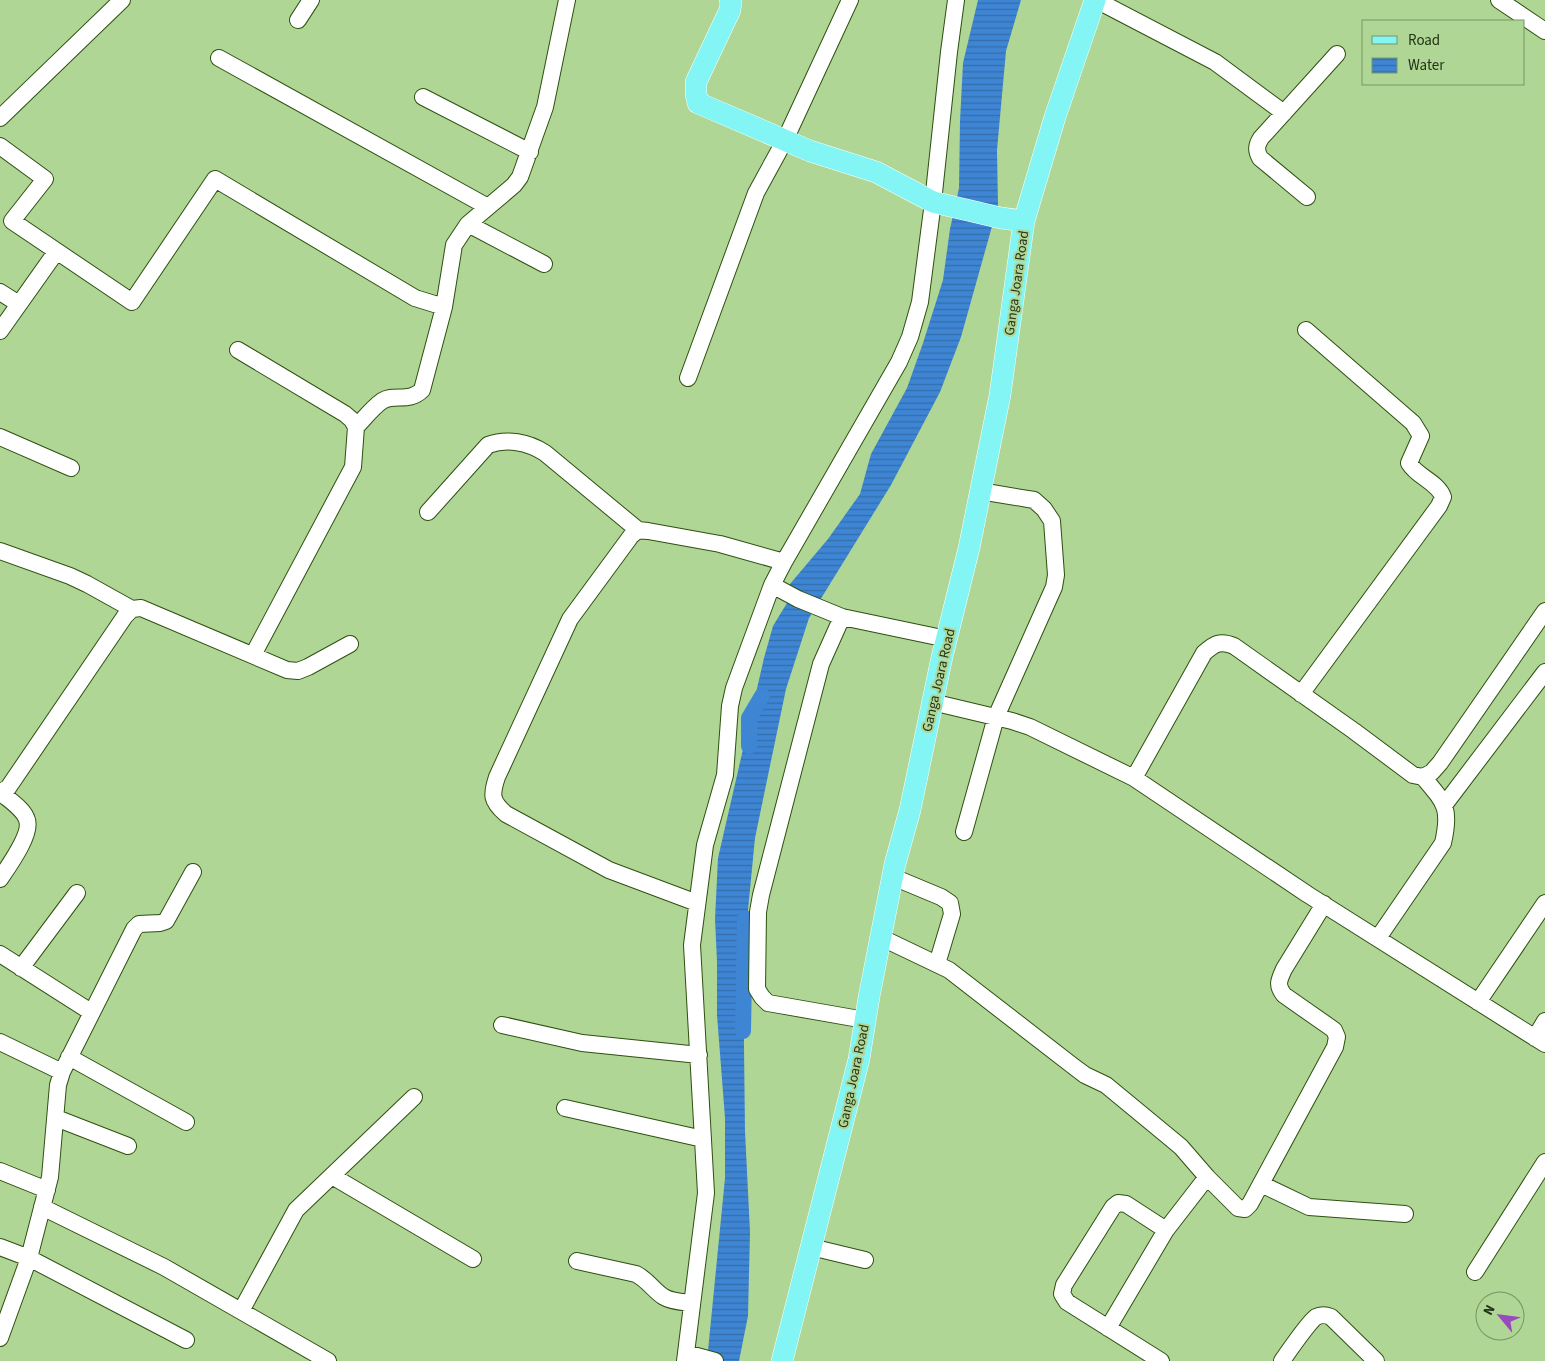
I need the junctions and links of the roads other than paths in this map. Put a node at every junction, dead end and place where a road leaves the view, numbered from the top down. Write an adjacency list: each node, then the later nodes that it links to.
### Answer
1 (122, 0): 15 (street)
2 (311, 0): 9 (street)
3 (567, 0): 18 (street)
4 (730, 0): 16 (main road)
5 (850, 0): 16 (street)
6 (956, 0): 20 (street)
7 (1095, 0): 14 (street); 22 (main road, Ganga Joara Road)
8 (1499, 0): 10 (street)
9 (298, 20)
10 (1545, 31)
11 (1337, 54): 14 (street)
12 (218, 58): 21 (street)
13 (423, 97): 18 (street)
14 (1284, 113): 19 (street)
15 (0, 118)
16 (785, 140): 20 (main road); 32 (street)
17 (0, 146): 24 (street)
18 (530, 152): 21 (street)
19 (1308, 197)
20 (940, 204): 22 (main road); 40 (street)
21 (488, 207): 23 (street)
22 (1024, 221): 36 (main road, Ganga Joara Road)
23 (468, 224): 25 (street); 28 (street)
24 (56, 252): 27 (street); 28 (street)
25 (544, 264)
26 (0, 292): 27 (street)
27 (19, 304): 30 (street)
28 (444, 307): 33 (street)
29 (1306, 330): 49 (street)
30 (0, 331)
31 (238, 350): 33 (street)
32 (688, 378)
33 (356, 427): 47 (street)
34 (0, 437): 35 (street)
35 (71, 468)
36 (980, 491): 45 (main road, Ganga Joara Road); 51 (street)
37 (428, 512): 38 (street)
38 (638, 530): 40 (street); 62 (street)
39 (0, 551): 42 (street)
40 (784, 562): 41 (street)
41 (772, 585): 44 (street); 62 (street)
42 (132, 609): 47 (street); 54 (street)
43 (1545, 611): 52 (street)
44 (842, 617): 45 (street); 71 (street)
45 (947, 639): 50 (main road, Ganga Joara Road)
46 (350, 644): 47 (street)
47 (252, 655)
48 (1545, 672): 55 (street)
49 (1301, 694): 52 (street); 53 (street)
50 (932, 702): 51 (street); 58 (main road, Ganga Joara Road)
51 (996, 717): 53 (street); 56 (street)
52 (1423, 777): 55 (street)
53 (1134, 778): 63 (street)
54 (0, 792): 59 (street)
55 (1445, 804): 65 (street)
56 (964, 832)
57 (193, 872): 70 (street)
58 (893, 877): 64 (main road, Ganga Joara Road); 67 (street)
59 (0, 879)
60 (77, 893): 68 (street)
61 (1545, 903): 69 (street)
62 (697, 904): 76 (street)
63 (1324, 904): 65 (street); 89 (street)
64 (880, 937): 67 (street); 71 (main road, Ganga Joara Road)
65 (1378, 938): 69 (street)
66 (0, 954): 68 (street)
67 (938, 964): 88 (street)
68 (21, 968): 70 (street)
69 (1478, 1002): 74 (street)
70 (91, 1012): 77 (street)
71 (865, 1020): 95 (main road, Ganga Joara Road)
72 (1545, 1021): 74 (street)
73 (502, 1025): 76 (street)
74 (1540, 1041)
75 (0, 1042): 78 (street)
76 (699, 1055): 83 (street)
77 (69, 1057): 78 (street); 82 (street)
78 (62, 1072): 81 (street)
79 (414, 1098): 87 (street)
80 (564, 1108): 83 (street)
81 (56, 1118): 84 (street); 90 (street)
82 (186, 1122)
83 (703, 1139): 101 (street)
84 (128, 1146)
85 (1545, 1162): 100 (street)
86 (0, 1171): 90 (street)
87 (332, 1176): 97 (street); 102 (street)
88 (1207, 1177): 89 (street); 93 (street)
89 (1261, 1184): 92 (street)
90 (47, 1190): 91 (street)
91 (42, 1207): 96 (street); 102 (street)
92 (1405, 1214)
93 (1166, 1230): 103 (street); 103 (street)
94 (0, 1247): 96 (street)
95 (811, 1247): 98 (street); 109 (main road, Ganga Joara Road)
96 (29, 1258): 104 (street); 105 (street)
97 (473, 1259)
98 (865, 1260)
99 (577, 1261): 101 (street)
100 (1475, 1272)
101 (692, 1303): 106 (street)
102 (241, 1311): 108 (street)
103 (1108, 1328): 110 (street)
104 (0, 1338)
105 (186, 1340)
106 (685, 1357): 107 (street)
107 (713, 1360)
108 (328, 1361)
109 (782, 1361)
110 (1161, 1361)
111 (1282, 1361): 112 (street)
112 (1376, 1361)

